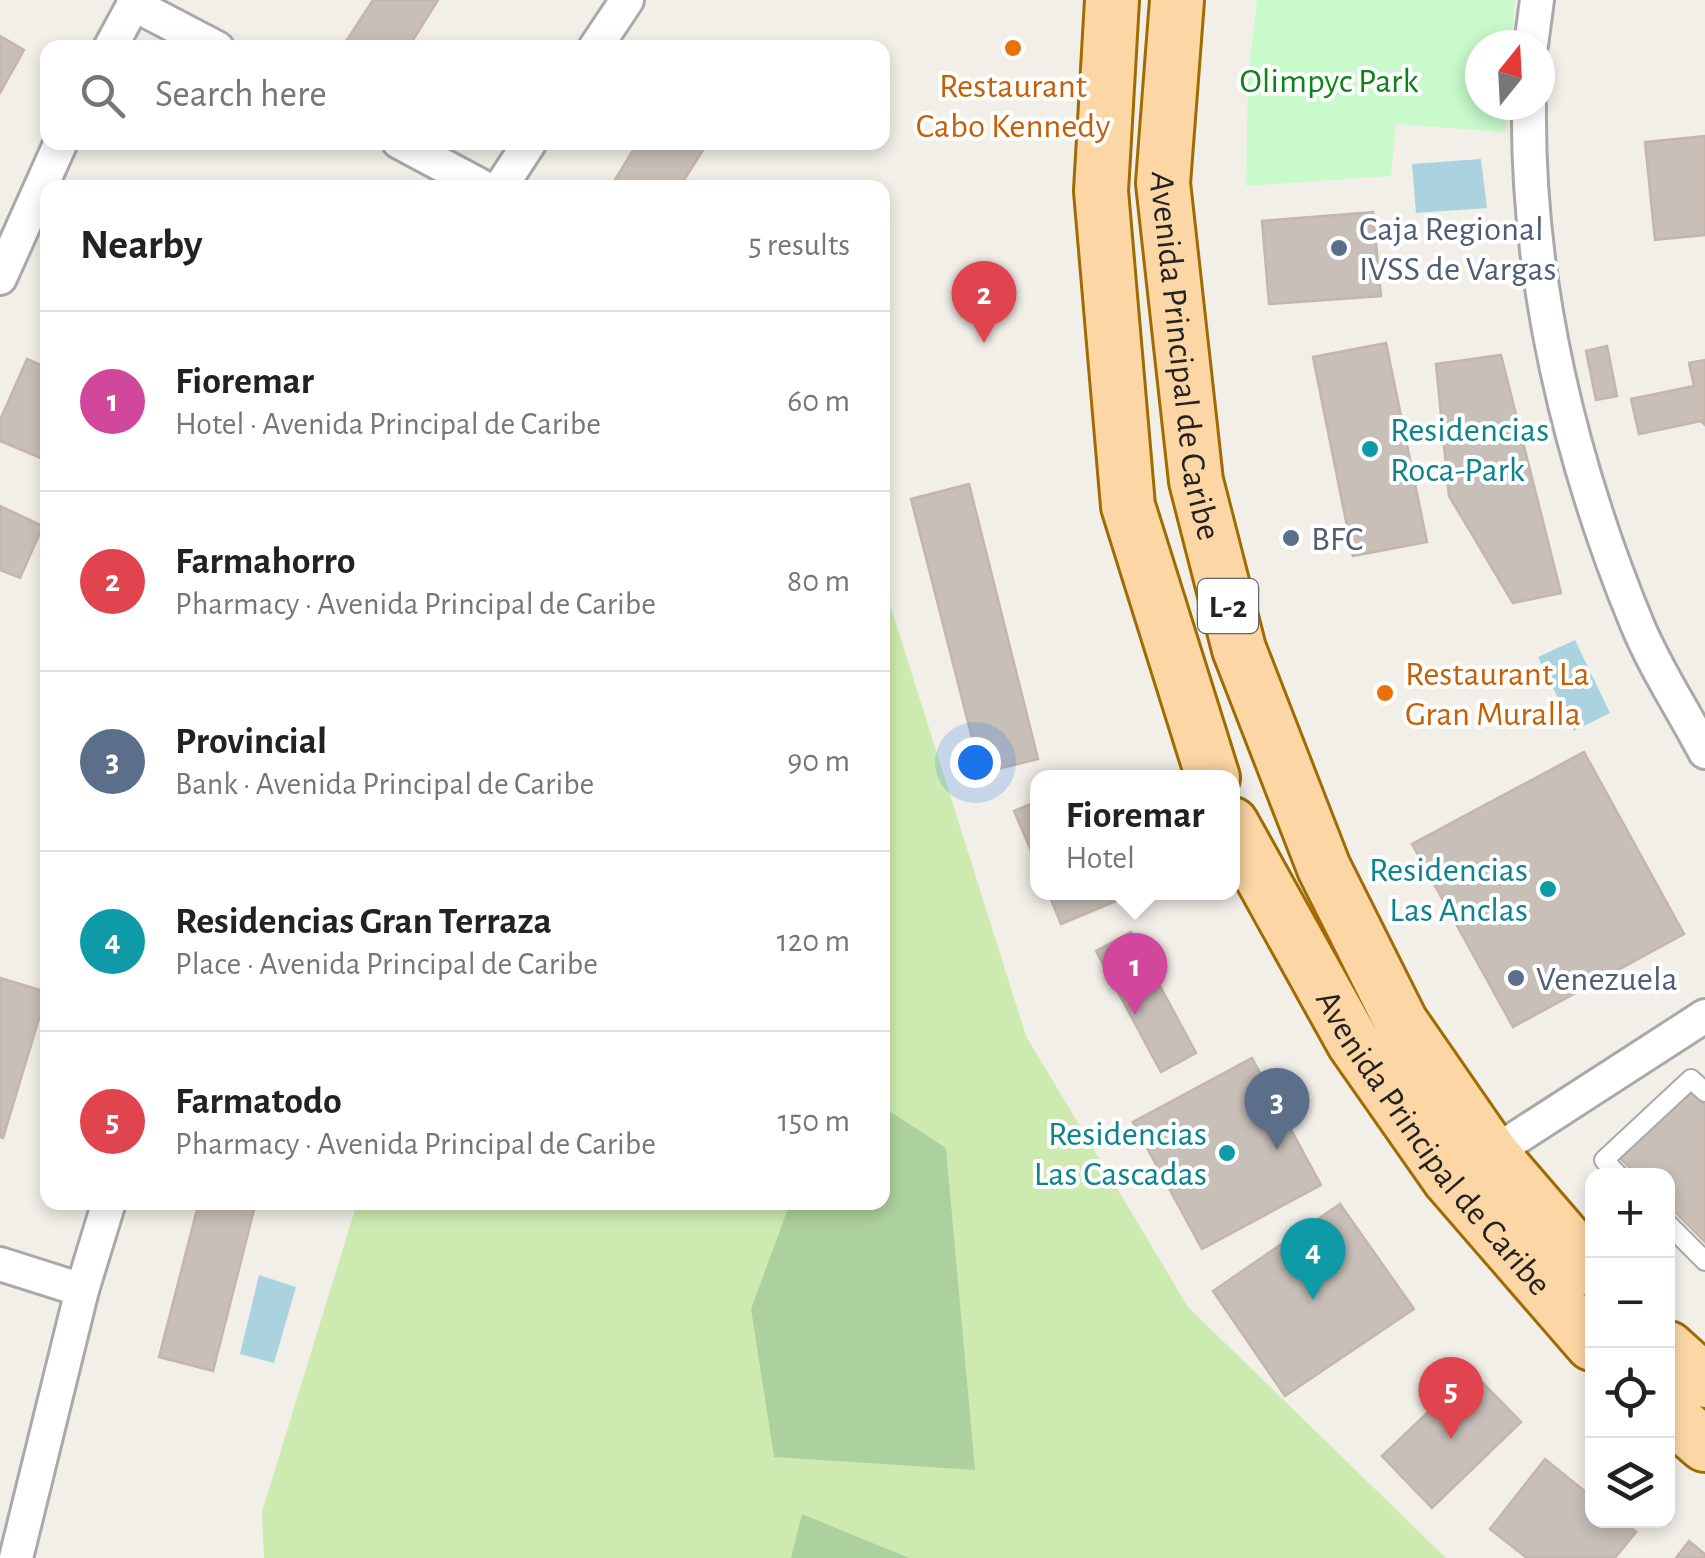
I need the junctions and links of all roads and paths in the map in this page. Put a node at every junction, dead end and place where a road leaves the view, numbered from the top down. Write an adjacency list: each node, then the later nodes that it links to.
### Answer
1 (627, 0): 9 (street)
2 (1112, 0): 20 (main road, Avenida Principal de Caribe / L-2)
3 (1176, 0): 24 (main road, Avenida Principal de Caribe / L-2)
4 (1537, 0): 6 (street)
5 (134, 2): 7 (street); 8 (street)
6 (1533, 30)
7 (114, 40)
8 (203, 40)
9 (600, 40)
10 (1530, 120): 19 (street)
11 (56, 150): 14 (street)
12 (414, 150): 15 (street)
13 (525, 150): 16 (street)
14 (43, 180)
15 (471, 180)
16 (505, 180)
17 (40, 187): 18 (street)
18 (0, 278)
19 (1705, 752)
20 (1210, 770)
21 (1240, 838): 24 (main road, Avenida Principal de Caribe / L-2)
22 (1705, 1016): 24 (street)
23 (1700, 1080): 25 (lane)
24 (1471, 1167): 30 (main road, Avenida Principal de Caribe / L-2); 32 (main road, Avenida Principal de Caribe / L-2)
25 (1612, 1168)
26 (106, 1210): 31 (street)
27 (1675, 1231): 28 (lane)
28 (1705, 1261)
29 (0, 1264): 31 (street)
30 (1585, 1264)
31 (82, 1290): 37 (street)
32 (1585, 1334)
33 (1675, 1354): 34 (main road)
34 (1705, 1381)
35 (1675, 1419): 36 (main road)
36 (1705, 1445)
37 (16, 1558)

